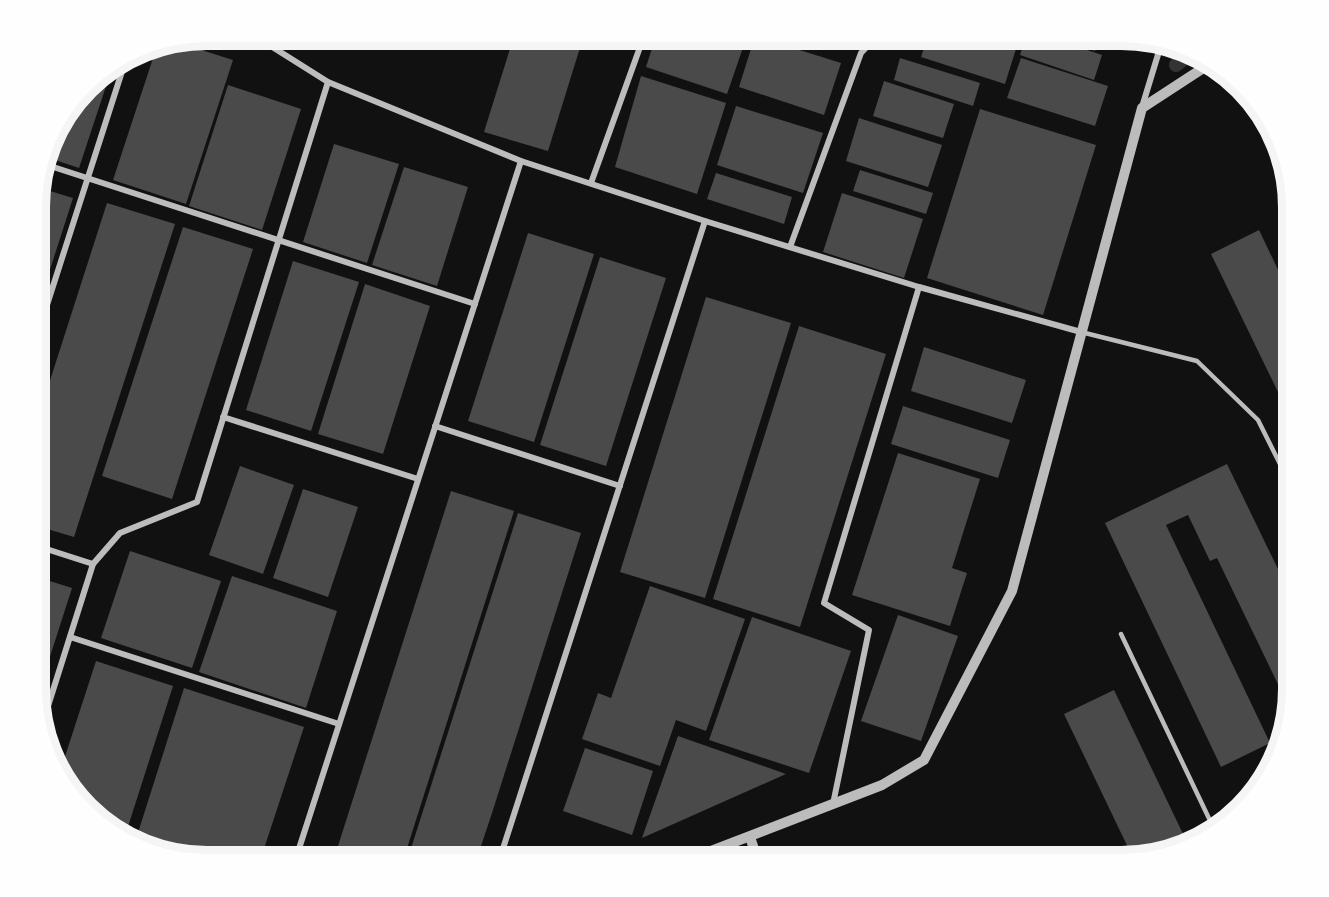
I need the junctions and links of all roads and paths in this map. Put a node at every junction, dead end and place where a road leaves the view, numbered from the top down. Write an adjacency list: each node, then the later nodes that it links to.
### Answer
1 (271, 46): 7 (street)
2 (640, 46): 12 (street)
3 (868, 46): 15 (street)
4 (1159, 51): 8 (street)
5 (1202, 69): 8 (street)
6 (122, 71): 11 (street)
7 (328, 82): 9 (street); 14 (street)
8 (1142, 108): 19 (street)
9 (521, 161): 12 (street); 17 (street)
10 (52, 167): 11 (street)
11 (88, 179): 14 (street); 18 (street)
12 (591, 183): 13 (street)
13 (705, 221): 15 (street); 24 (street)
14 (279, 240): 17 (street); 20 (street)
15 (790, 247): 16 (street)
16 (919, 287): 19 (street); 31 (street)
17 (475, 304): 21 (street)
18 (46, 311)
19 (1081, 332): 22 (lane); 31 (street)
20 (224, 417): 23 (street); 26 (street)
21 (435, 426): 23 (street); 24 (street)
22 (1282, 468)
23 (418, 479): 30 (street)
24 (620, 486): 35 (street)
25 (46, 549): 26 (street)
26 (93, 564): 28 (street)
27 (1121, 634): 32 (lane)
28 (70, 637): 29 (street); 30 (street)
29 (48, 707)
30 (339, 724): 34 (street)
31 (833, 804): 33 (street)
32 (1211, 823)
33 (750, 837): 36 (street); 37 (street)
34 (299, 850)
35 (503, 850)
36 (715, 850)
37 (754, 850)

